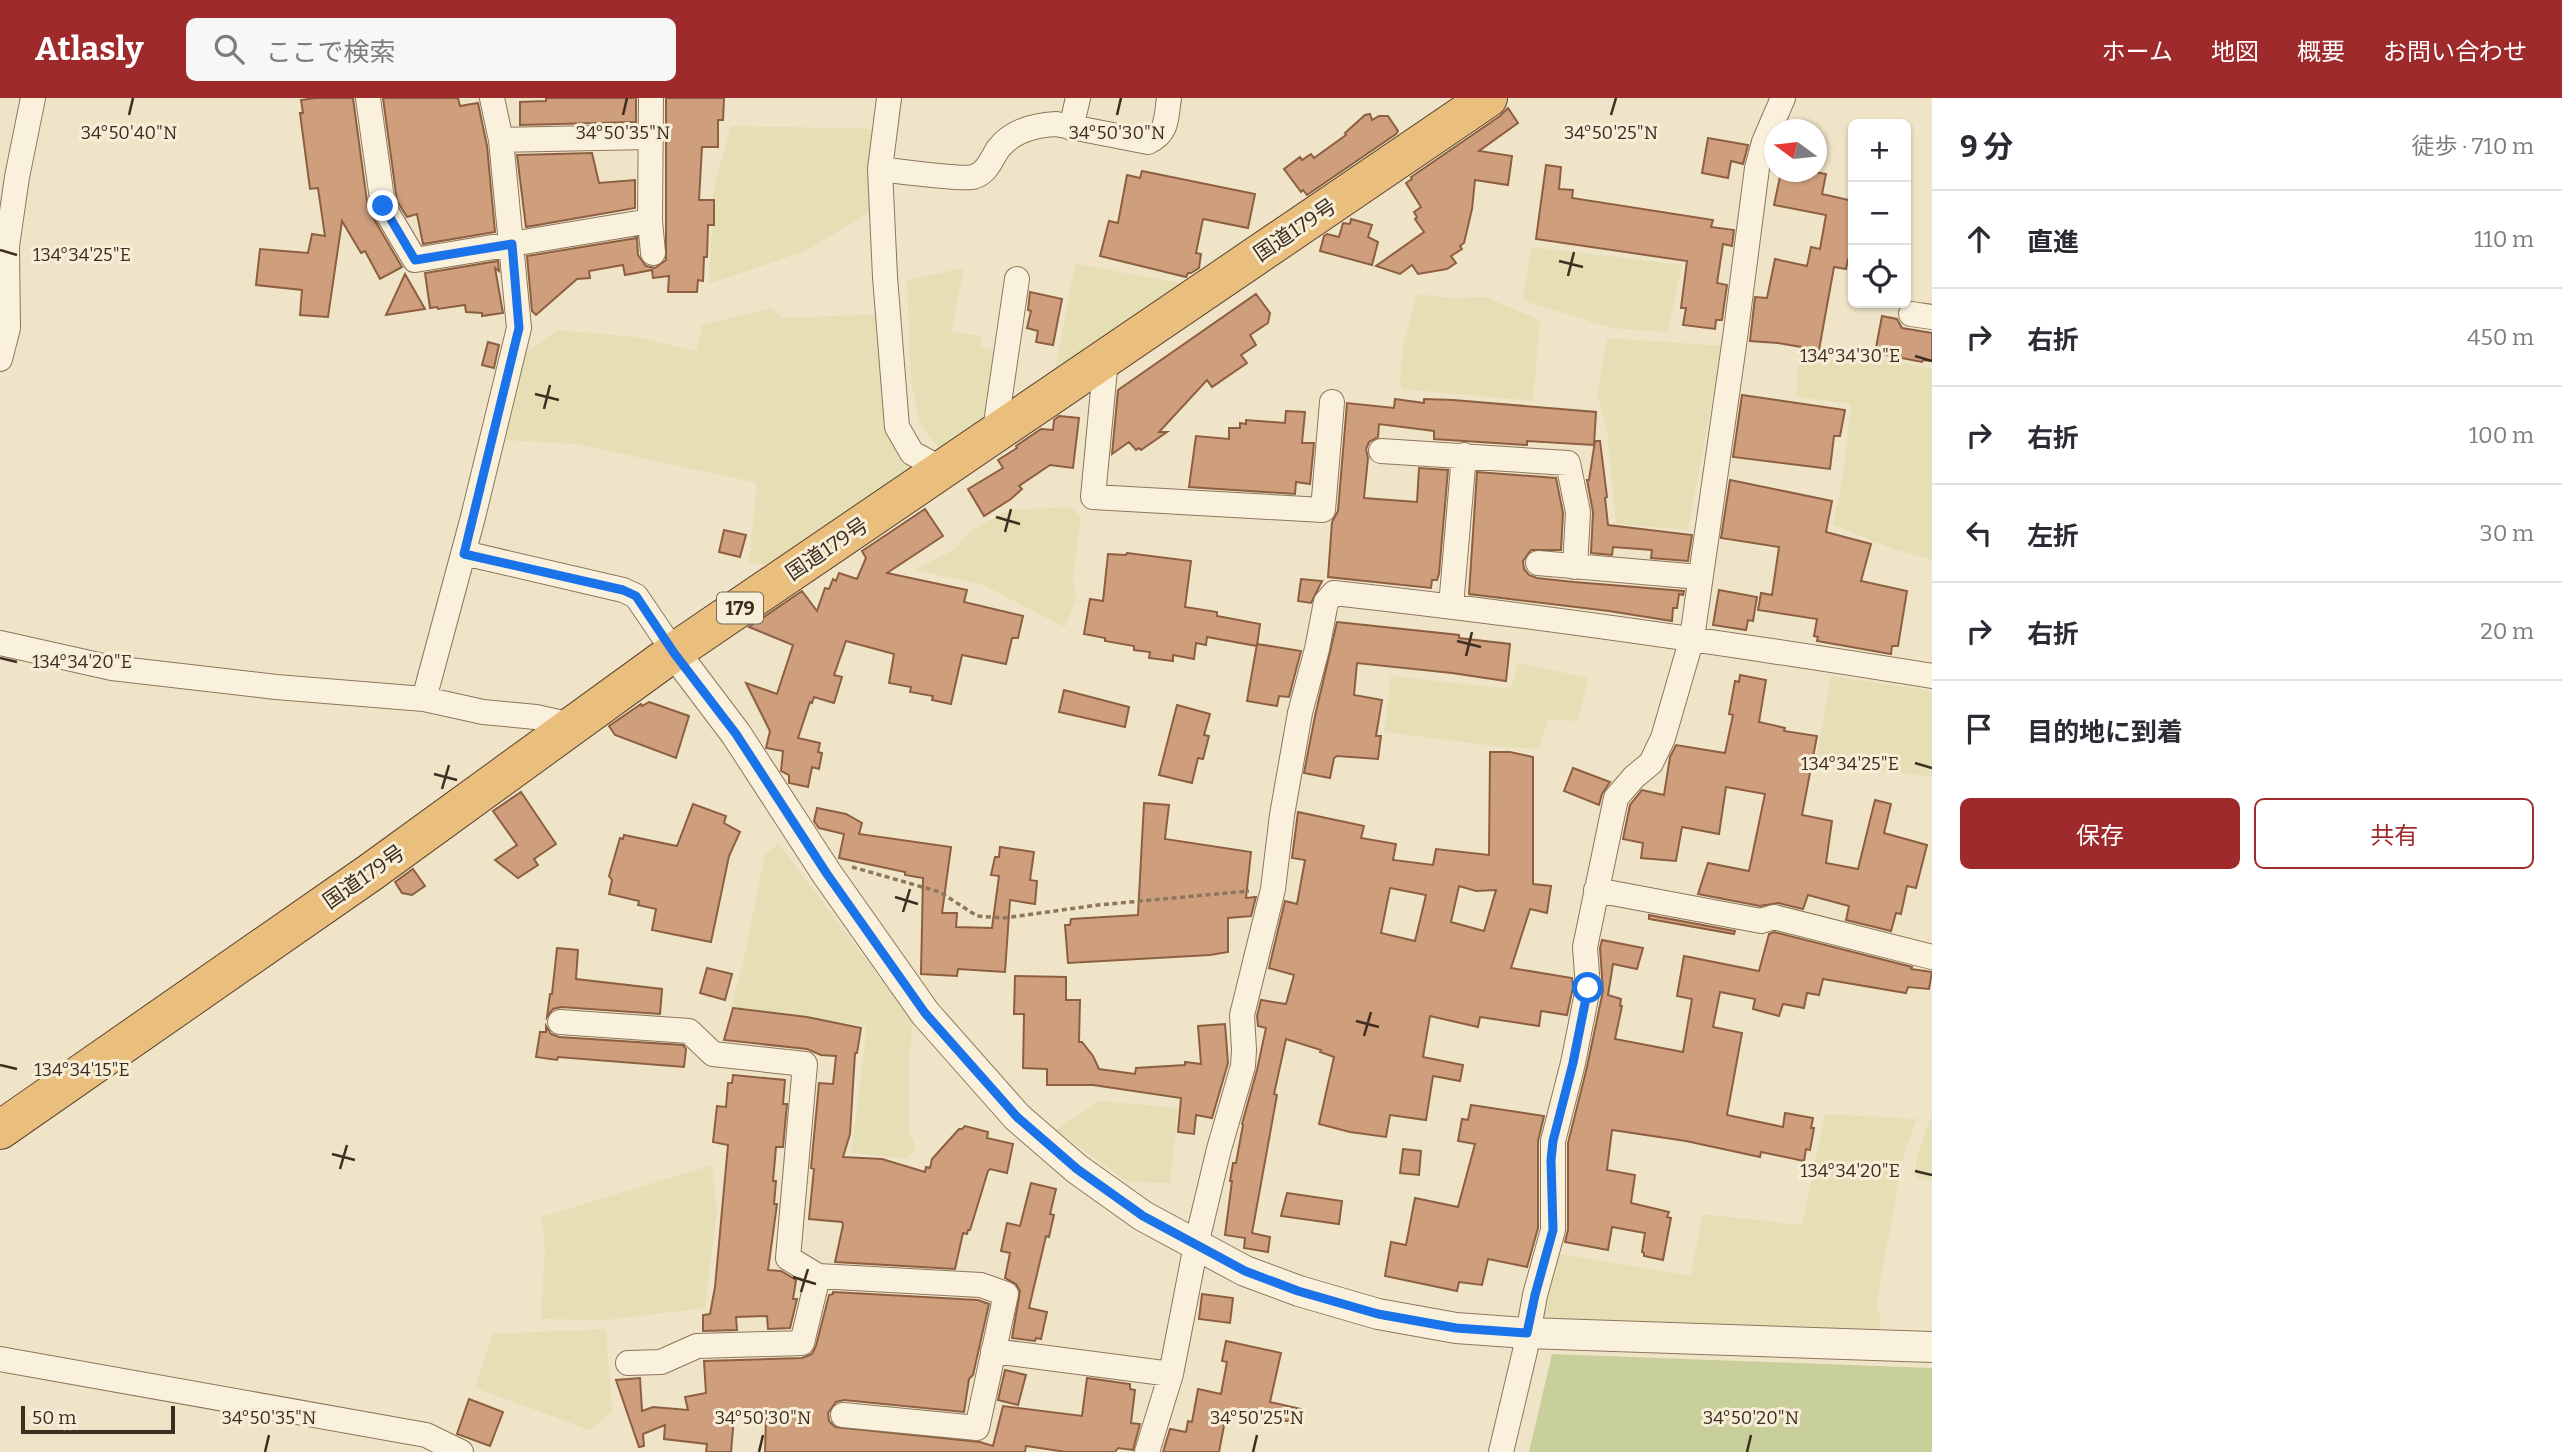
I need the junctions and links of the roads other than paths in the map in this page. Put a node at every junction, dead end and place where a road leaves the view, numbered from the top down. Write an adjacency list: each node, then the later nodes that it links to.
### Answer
1 (33, 98): 19 (street)
2 (368, 98): 15 (street)
3 (492, 98): 12 (street)
4 (651, 98): 11 (street)
5 (889, 98): 13 (street)
6 (1078, 98): 10 (street)
7 (1169, 98): 10 (street)
8 (1783, 98): 28 (street)
9 (1472, 102): 18 (highway, 国道179号 / 179)
10 (1071, 128): 13 (street)
11 (650, 137): 12 (street); 14 (street)
12 (501, 140): 15 (street)
13 (880, 169): 24 (street)
14 (650, 221): 15 (street); 16 (street)
15 (512, 244): 25 (street)
16 (653, 253)
17 (1017, 279): 21 (street)
18 (1106, 358): 20 (street); 21 (highway, 国道179号 / 179)
19 (0, 359)
20 (1332, 402)
21 (994, 437): 24 (highway, 国道179号 / 179)
22 (1381, 452): 23 (street)
23 (1464, 455): 27 (street); 29 (street)
24 (944, 470): 32 (highway, 国道179号 / 179)
25 (464, 554): 32 (street); 34 (street)
26 (1538, 563): 27 (street)
27 (1575, 567): 28 (street)
28 (1700, 577): 30 (street)
29 (1451, 606): 30 (street); 40 (street)
30 (1692, 638): 33 (street); 36 (street)
31 (0, 643): 34 (street)
32 (674, 653): 35 (highway, 国道179号 / 179); 40 (street)
33 (1932, 676)
34 (425, 699): 35 (street)
35 (572, 725): 39 (highway, 国道179号 / 179)
36 (1596, 890): 37 (street); 42 (street)
37 (1932, 957)
38 (560, 1022): 41 (street)
39 (0, 1130)
40 (1196, 1245): 42 (street); 47 (street)
41 (818, 1276): 44 (street); 46 (street)
42 (1527, 1333): 43 (street); 51 (street)
43 (1932, 1347)
44 (993, 1351): 47 (street); 48 (street)
45 (0, 1359): 49 (street)
46 (628, 1363)
47 (1171, 1374): 50 (street)
48 (843, 1415)
49 (461, 1452)
50 (1147, 1452)
51 (1501, 1452)

